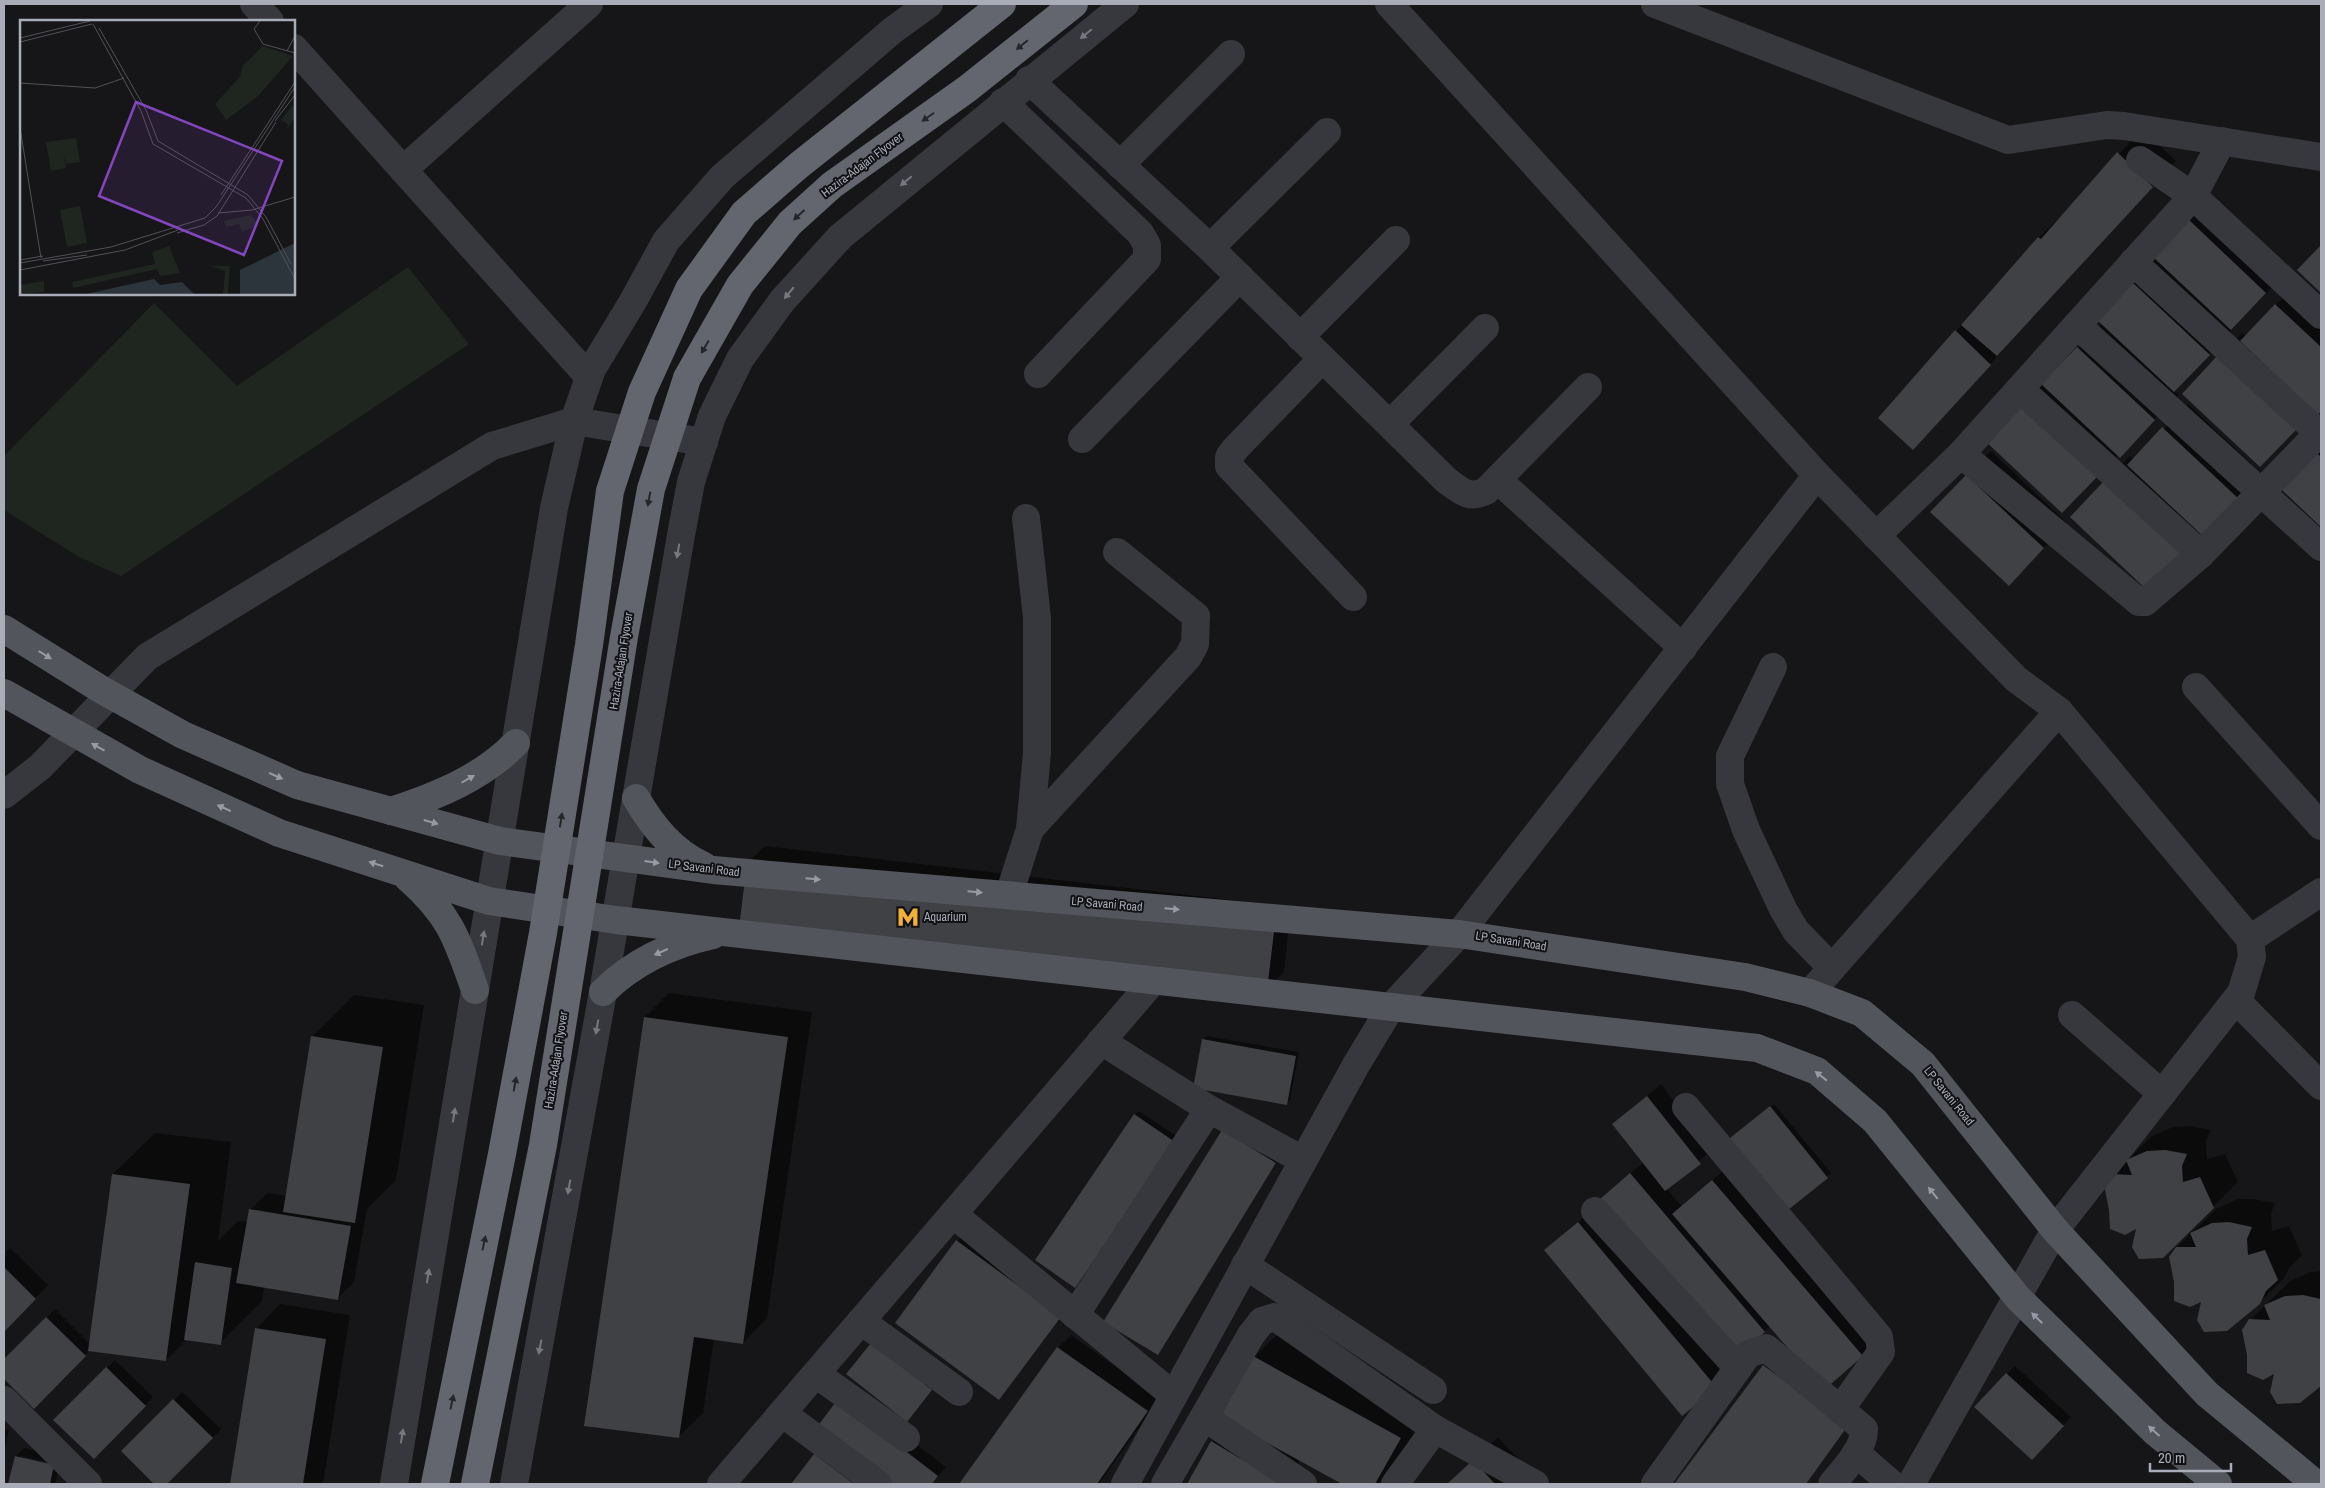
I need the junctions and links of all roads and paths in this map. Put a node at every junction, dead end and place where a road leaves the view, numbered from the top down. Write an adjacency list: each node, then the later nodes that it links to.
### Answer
1 (254, 4): 10 (street)
2 (589, 4): 20 (street)
3 (929, 4): 9 (street)
4 (1002, 4): 109 (highway, one-way to 4)
5 (1074, 4): 110 (highway, Hazira-Adajan Flyover, one-way to 110)
6 (1124, 4): 13 (street, one-way to 13)
7 (1389, 4): 41 (street)
8 (1655, 4): 16 (street)
9 (898, 13): 32 (street)
10 (269, 20)
11 (295, 49): 20 (street)
12 (1231, 54): 19 (street)
13 (1029, 80): 14 (street); 19 (street)
14 (1003, 102): 31 (street); 39 (street, one-way to 39)
15 (1327, 132): 23 (street)
16 (2222, 141): 17 (street); 21 (street)
17 (2321, 157)
18 (2140, 160): 21 (street)
19 (1120, 165): 23 (street)
20 (403, 170): 32 (street)
21 (2193, 196): 24 (street); 26 (street)
22 (1396, 240): 29 (street)
23 (1210, 248): 25 (street)
24 (2133, 262): 27 (street); 37 (street)
25 (1240, 277): 29 (street); 38 (street)
26 (2321, 315)
27 (2077, 325): 34 (street); 43 (street)
28 (1485, 328): 36 (street)
29 (1300, 337): 30 (street)
30 (1322, 360): 36 (street); 49 (street)
31 (1038, 374)
32 (589, 378): 35 (street)
33 (1588, 387): 42 (street)
34 (2020, 389): 40 (street); 48 (street)
35 (574, 421): 39 (street); 56 (street); 57 (street)
36 (1391, 423): 42 (street)
37 (2321, 433): 43 (street)
38 (1082, 439)
39 (704, 442): 58 (street, one-way to 58)
40 (1961, 454): 45 (street); 48 (street)
41 (1818, 475): 45 (street); 51 (street)
42 (1498, 480): 51 (street)
43 (2260, 494): 46 (street); 48 (street)
44 (1026, 518): 61 (street)
45 (1876, 536): 55 (street)
46 (2321, 547)
47 (1117, 552): 61 (street)
48 (2201, 554)
49 (1353, 597)
50 (4, 629): 59 (main road, LP Savani Road, one-way to 59)
51 (1682, 648): 71 (street)
52 (1773, 668): 73 (street)
53 (2196, 687): 60 (street)
54 (4, 693): 65 (main road, one-way to 54)
55 (2059, 711): 72 (street); 73 (street)
56 (516, 743): 59 (main road, one-way to 56); 62 (street)
57 (4, 795)
58 (636, 798): 63 (street); 64 (main road)
59 (391, 811): 62 (main road, LP Savani Road, one-way to 62)
60 (2321, 826)
61 (1030, 829): 67 (street)
62 (500, 841): 63 (main road, LP Savani Road); 68 (street)
63 (625, 858): 64 (main road, LP Savani Road, one-way to 64); 69 (street)
64 (713, 870): 67 (main road, LP Savani Road, one-way to 67)
65 (402, 872): 68 (main road); 75 (main road)
66 (2321, 892): 72 (street)
67 (1009, 895): 71 (main road, LP Savani Road, one-way to 71)
68 (489, 901): 69 (main road); 75 (street, one-way to 68)
69 (616, 920): 70 (main road); 76 (street)
70 (724, 932): 74 (main road); 76 (main road, one-way to 76)
71 (1459, 934): 77 (main road, LP Savani Road); 79 (street)
72 (2250, 939): 78 (street)
73 (1832, 968): 77 (street)
74 (1154, 980): 79 (main road); 81 (street)
75 (475, 990): 108 (street, one-way to 75)
76 (603, 992): 111 (street, one-way to 111)
77 (1810, 993): 89 (main road, LP Savani Road)
78 (2236, 1000): 82 (street); 83 (street)
79 (1391, 1007): 86 (street); 91 (main road, one-way to 79)
80 (2072, 1015): 83 (street)
81 (1101, 1041): 85 (street); 88 (street)
82 (2321, 1086)
83 (2162, 1094): 89 (street)
84 (1686, 1107): 100 (street)
85 (1209, 1109): 86 (street); 92 (street)
86 (1303, 1160): 90 (street)
87 (1595, 1211): 94 (street)
88 (953, 1214): 92 (street); 93 (street)
89 (2055, 1230): 91 (street); 123 (main road, LP Savani Road)
90 (1245, 1265): 96 (street); 98 (street)
91 (2018, 1298): 121 (street); 122 (main road, one-way to 91)
92 (1075, 1315): 98 (street)
93 (861, 1321): 95 (street); 97 (street)
94 (1738, 1368): 100 (street); 118 (street)
95 (816, 1374): 101 (street); 104 (street)
96 (1433, 1390)
97 (959, 1392)
98 (1173, 1395): 113 (street)
99 (4, 1400): 106 (street)
100 (1840, 1410): 105 (street)
101 (782, 1413): 107 (street); 112 (street)
102 (1204, 1417): 103 (street); 114 (street); 115 (street)
103 (1435, 1429): 116 (street); 117 (street)
104 (906, 1438)
105 (1856, 1453): 119 (street); 120 (street)
106 (79, 1481)
107 (730, 1481)
108 (394, 1484)
109 (435, 1484)
110 (475, 1484)
111 (514, 1484)
112 (878, 1484)
113 (1125, 1484)
114 (1165, 1484)
115 (1303, 1484)
116 (1395, 1484)
117 (1535, 1484)
118 (1655, 1484)
119 (1832, 1484)
120 (1892, 1484)
121 (1910, 1484)
122 (2218, 1484)
123 (2316, 1484)

